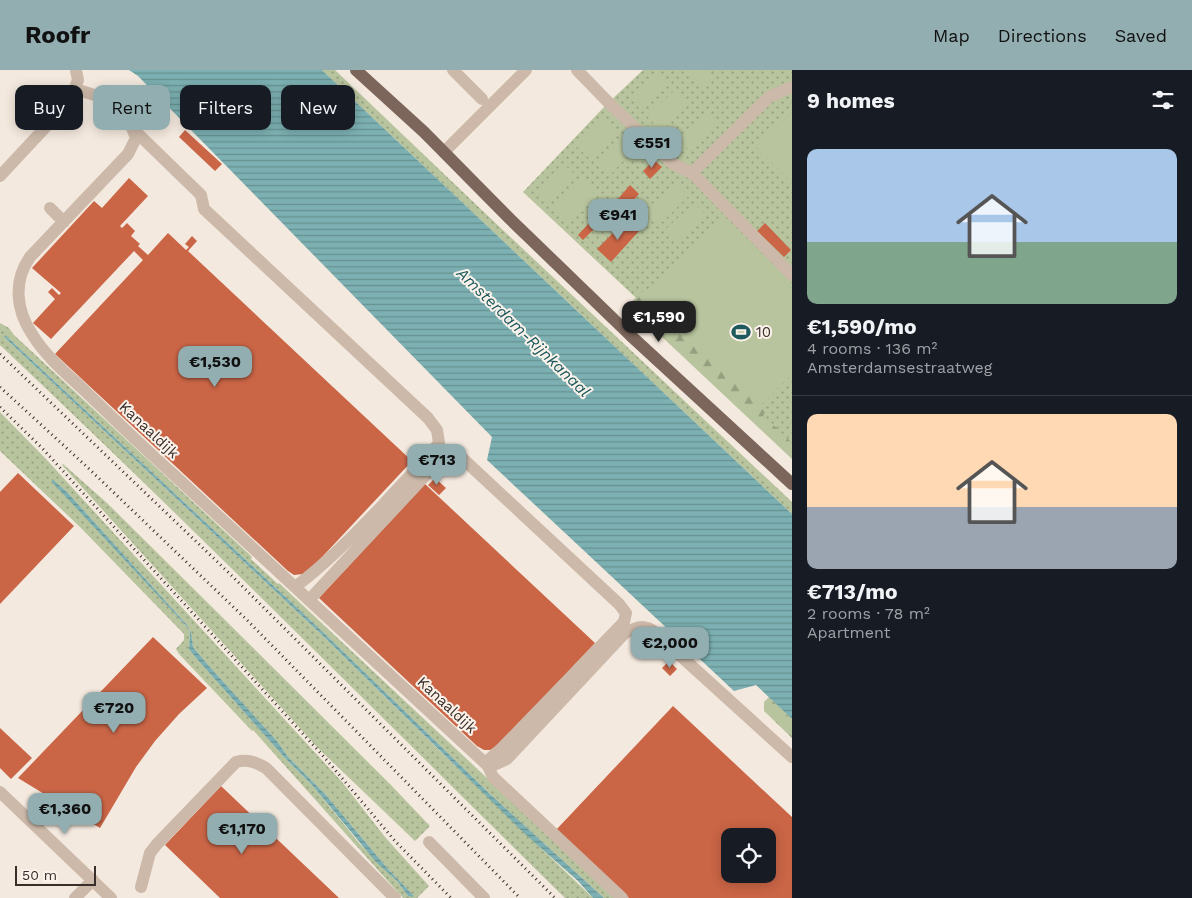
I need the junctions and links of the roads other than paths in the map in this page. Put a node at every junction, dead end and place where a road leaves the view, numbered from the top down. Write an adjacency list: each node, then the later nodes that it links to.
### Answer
1 (76, 70): 6 (street)
2 (453, 70): 8 (street)
3 (526, 70): 12 (street)
4 (577, 70): 13 (street)
5 (355, 71): 12 (main road)
6 (76, 85)
7 (792, 87): 13 (street)
8 (482, 99)
9 (43, 130): 14 (street)
10 (133, 130): 16 (street, Kanaaldijk)
11 (134, 130): 19 (street)
12 (444, 152): 18 (main road)
13 (692, 173): 17 (street)
14 (0, 176)
15 (50, 208): 16 (street)
16 (64, 222): 19 (street, Kanaaldijk)
17 (792, 275)
18 (792, 484)
19 (295, 587): 20 (street, Kanaaldijk)
20 (309, 600): 22 (street, Kanaaldijk); 22 (street)
21 (792, 757): 22 (street)
22 (487, 765): 31 (street, Kanaaldijk)
23 (0, 792): 25 (street)
24 (429, 842): 30 (street)
25 (92, 880): 27 (street); 28 (street)
26 (141, 887): 29 (street)
27 (75, 898)
28 (111, 898)
29 (395, 898)
30 (484, 898)
31 (622, 898)

